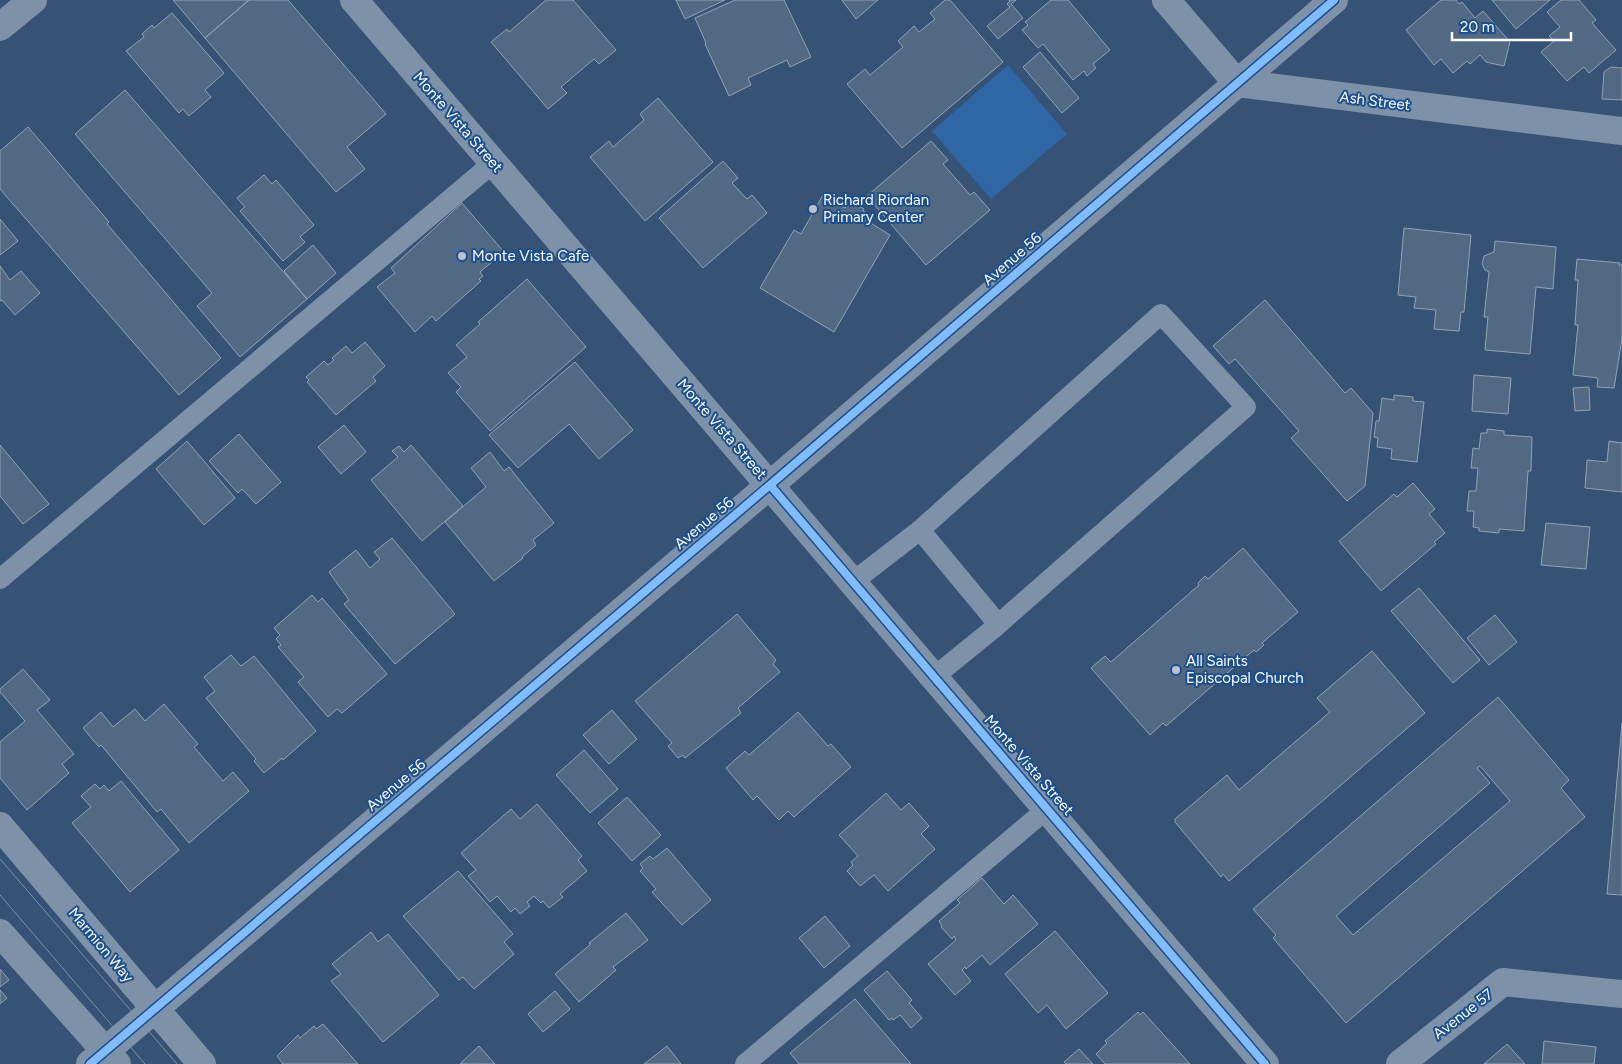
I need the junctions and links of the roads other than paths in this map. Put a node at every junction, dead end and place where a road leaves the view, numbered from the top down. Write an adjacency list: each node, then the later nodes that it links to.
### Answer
1 (32, 0): 5 (street)
2 (354, 0): 8 (street, Monte Vista Street)
3 (1166, 0): 6 (street)
4 (1334, 0): 6 (street, Avenue 56)
5 (0, 27)
6 (1238, 83): 7 (street, Ash Street); 9 (street, Avenue 56)
7 (1622, 131)
8 (493, 163): 9 (street, Monte Vista Street); 11 (lane)
9 (770, 484): 12 (street, Monte Vista Street); 19 (street, Avenue 56)
10 (920, 530): 12 (lane); 13 (lane); 13 (lane)
11 (0, 579)
12 (854, 581): 14 (street, Monte Vista Street)
13 (998, 624): 14 (lane)
14 (935, 676): 15 (street, Monte Vista Street)
15 (1048, 808): 22 (lane); 23 (street, Monte Vista Street)
16 (0, 826): 19 (street, Marmion Way)
17 (0, 932): 20 (street)
18 (1622, 994): 24 (street, Avenue 57)
19 (154, 1008): 20 (street, Avenue 56); 21 (street, Marmion Way)
20 (104, 1060)
21 (202, 1064)
22 (745, 1064)
23 (1266, 1064)
24 (1400, 1064)

